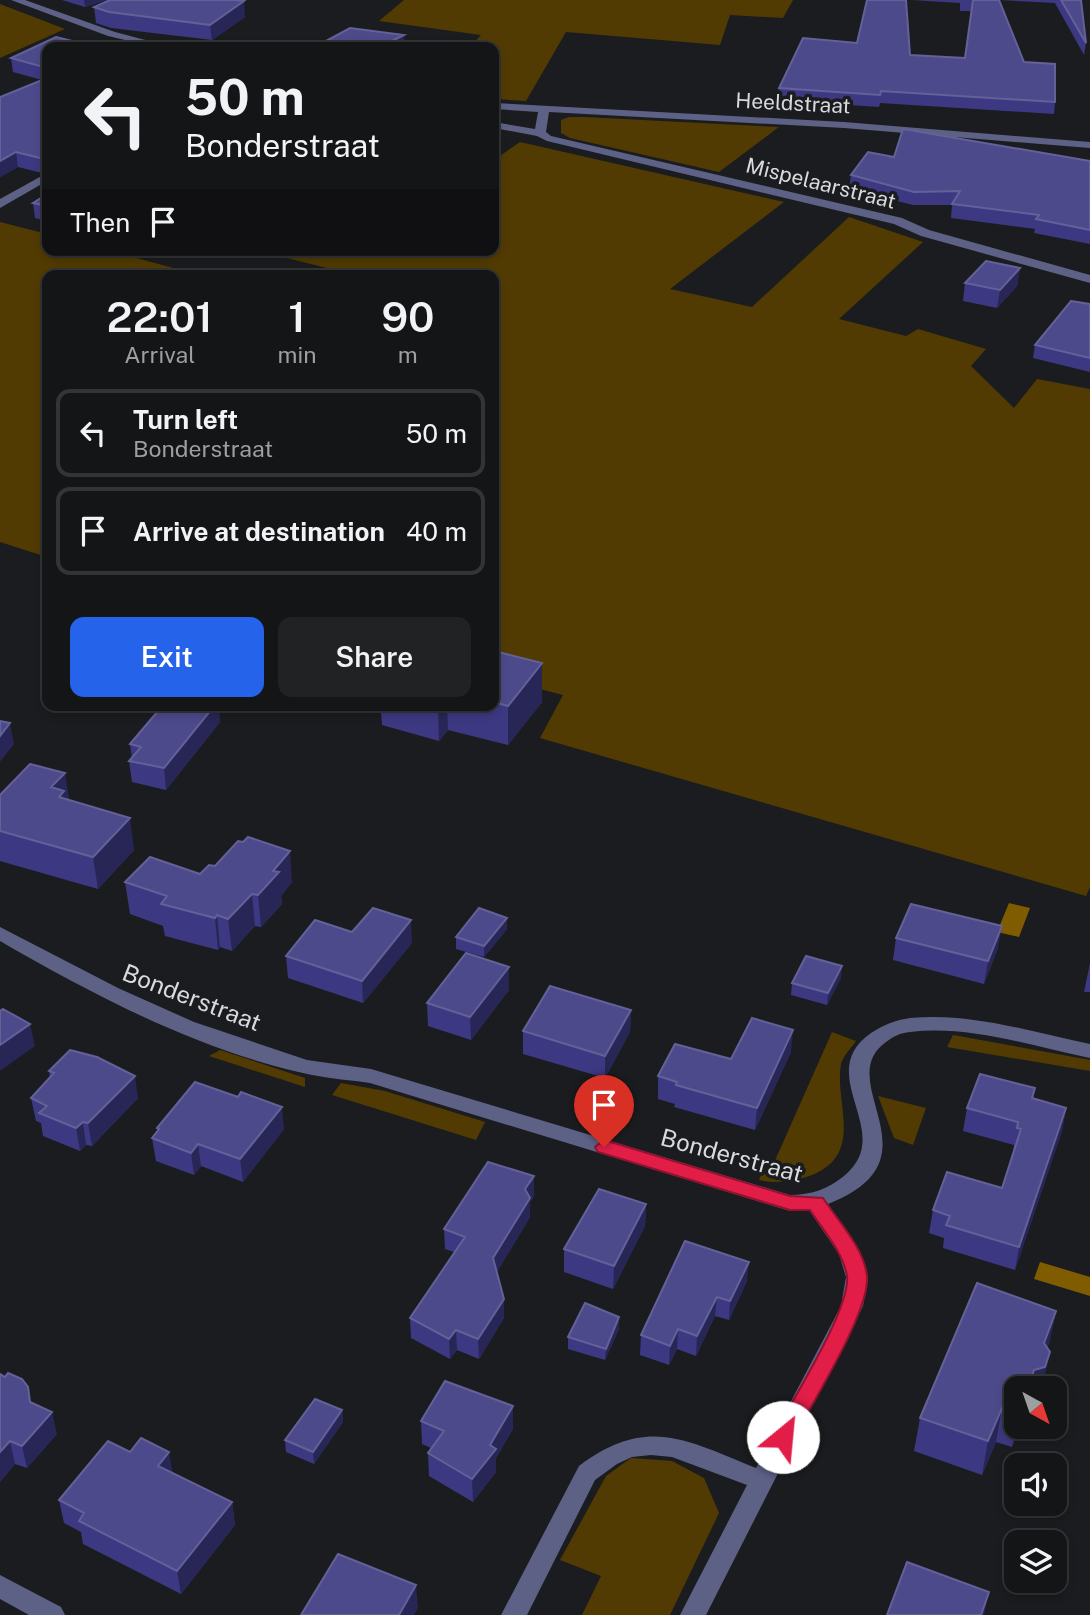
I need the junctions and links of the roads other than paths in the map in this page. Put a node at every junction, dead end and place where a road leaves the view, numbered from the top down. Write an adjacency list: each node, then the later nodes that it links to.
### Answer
1 (16, 0): 2 (street)
2 (146, 42)
3 (499, 106): 4 (street, Heeldstraat)
4 (544, 109): 6 (street); 7 (street, Heeldstraat)
5 (499, 126): 6 (street, Mispelaarstraat)
6 (540, 133): 10 (street, Mispelaarstraat)
7 (1090, 145)
8 (42, 179): 9 (street)
9 (0, 204)
10 (1090, 279)
11 (0, 933): 13 (street, Bonderstraat)
12 (1090, 1051): 13 (street, Bonderstraat)
13 (816, 1203): 14 (street)
14 (761, 1480): 17 (street); 18 (street)
15 (0, 1586): 16 (street)
16 (52, 1615)
17 (514, 1615)
18 (693, 1615)

